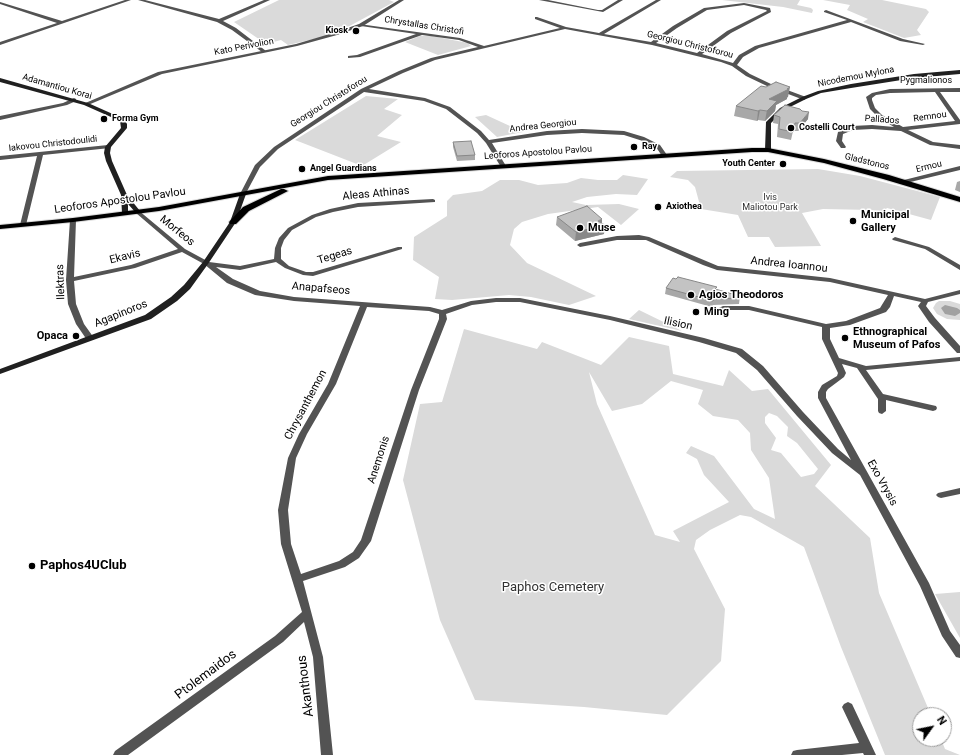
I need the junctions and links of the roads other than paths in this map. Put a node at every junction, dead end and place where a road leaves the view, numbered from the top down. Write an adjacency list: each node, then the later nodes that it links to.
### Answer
1 (129, 0): 15 (street)
2 (140, 0): 10 (street)
3 (162, 0): 10 (street)
4 (268, 0): 13 (street)
5 (402, 0): 16 (street, Kato Perivolion)
6 (541, 0): 7 (street)
7 (621, 0)
8 (659, 0): 19 (street)
9 (0, 3): 15 (street)
10 (153, 4): 13 (street)
11 (826, 12): 14 (street)
12 (537, 18): 17 (street, Georgiou Christoforou)
13 (219, 21): 26 (street)
14 (850, 21): 24 (street); 29 (street)
15 (62, 23): 21 (street)
16 (361, 25): 18 (street, Chrystallas Christofi); 26 (street, Kato Perivolion)
17 (565, 28): 19 (street, Georgiou Christoforou); 25 (street, Georgiou Christoforou)
18 (423, 33): 25 (street, Chrystallas Christofi); 28 (street)
19 (598, 35): 23 (street, Georgiou Christoforou)
20 (0, 39): 21 (street)
21 (8, 42): 22 (street)
22 (0, 44)
23 (652, 44): 27 (street, Georgiou Christoforou); 27 (street)
24 (923, 44)
25 (483, 47): 32 (street, Georgiou Christoforou)
26 (264, 51): 37 (street, Kato Perivolion)
27 (698, 55): 29 (street, Georgiou Christoforou)
28 (350, 57)
29 (734, 65): 35 (street, Georgiou Christoforou)
30 (960, 72): 35 (main road, Nicodemou Mylona)
31 (0, 80): 36 (main road, Adamantiou Korai)
32 (363, 90): 41 (street); 53 (street, Georgiou Christoforou)
33 (936, 90): 34 (street, Pygmalionos); 39 (street); 40 (street, Pygmalionos)
34 (960, 90)
35 (804, 98): 45 (main road, Nicodemou Mylona)
36 (74, 100): 37 (main road, Adamantiou Korai); 38 (street)
37 (86, 104): 42 (main road, Adamantiou Korai)
38 (0, 118)
39 (959, 122): 40 (street, Remnou)
40 (902, 130): 43 (street, Pallados); 44 (street, Pallados)
41 (488, 142): 47 (street, Andrea Georgiou); 49 (street)
42 (108, 147): 46 (street, Iakovou Christodoulidi); 54 (main road)
43 (843, 147)
44 (960, 147)
45 (768, 150): 47 (main road, Leoforos Apostolou Pavlou); 52 (main road, Gladstonos)
46 (40, 155): 48 (street, Iakovou Christodoulidi); 61 (street)
47 (664, 155): 49 (main road, Leoforos Apostolou Pavlou)
48 (0, 158)
49 (503, 166): 51 (main road, Leoforos Apostolou Pavlou)
50 (960, 168): 52 (street, Ermou)
51 (311, 181): 53 (main road, Leoforos Apostolou Pavlou); 60 (main road)
52 (902, 182): 55 (main road, Gladstonos)
53 (243, 194): 57 (main road, Leoforos Apostolou Pavlou); 60 (main road, Agapinoros)
54 (124, 195): 57 (main road); 58 (main road)
55 (960, 200)
56 (433, 201): 67 (street, Aleas Athinas)
57 (138, 212): 58 (main road, Leoforos Apostolou Pavlou); 66 (street, Morfeos)
58 (125, 213): 59 (main road, Leoforos Apostolou Pavlou)
59 (72, 220): 61 (main road, Leoforos Apostolou Pavlou); 70 (street, Ilektras)
60 (233, 222): 68 (main road, Agapinoros)
61 (23, 225): 62 (main road, Leoforos Apostolou Pavlou)
62 (0, 227)
63 (895, 239): 69 (street)
64 (580, 245): 72 (street, Andrea Ioannou)
65 (400, 248): 67 (street, Tegeas)
66 (183, 250): 68 (street, Morfeos); 70 (street, Ekavis)
67 (277, 260): 68 (street)
68 (206, 263): 74 (street, Anapafseos); 78 (main road, Agapinoros)
69 (960, 268)
70 (70, 280): 78 (street, Ilektras)
71 (960, 292): 73 (street)
72 (892, 293): 73 (street, Andrea Ioannou); 77 (street)
73 (925, 301): 79 (street)
74 (364, 304): 76 (street, Anapafseos); 90 (street, Chrysanthemon)
75 (723, 308): 77 (street)
76 (442, 313): 87 (street, Ilision); 90 (street, Anemonis)
77 (826, 326): 81 (street, Exo Vrysis)
78 (90, 338): 83 (main road, Agapinoros)
79 (960, 350)
80 (960, 359): 82 (street)
81 (837, 360): 82 (street); 87 (street, Exo Vrysis)
82 (860, 367): 84 (street)
83 (0, 372)
84 (880, 396): 85 (street); 86 (street)
85 (933, 408)
86 (882, 411)
87 (862, 473): 92 (street, Exo Vrysis)
88 (960, 491): 89 (street)
89 (941, 495)
90 (298, 578): 91 (street, Chrysanthemon)
91 (306, 614): 95 (street, Ptolemaidos); 96 (street, Akanthous)
92 (960, 654)
93 (848, 706): 94 (street)
94 (868, 751): 97 (street)
95 (119, 755)
96 (327, 755)
97 (797, 755)

